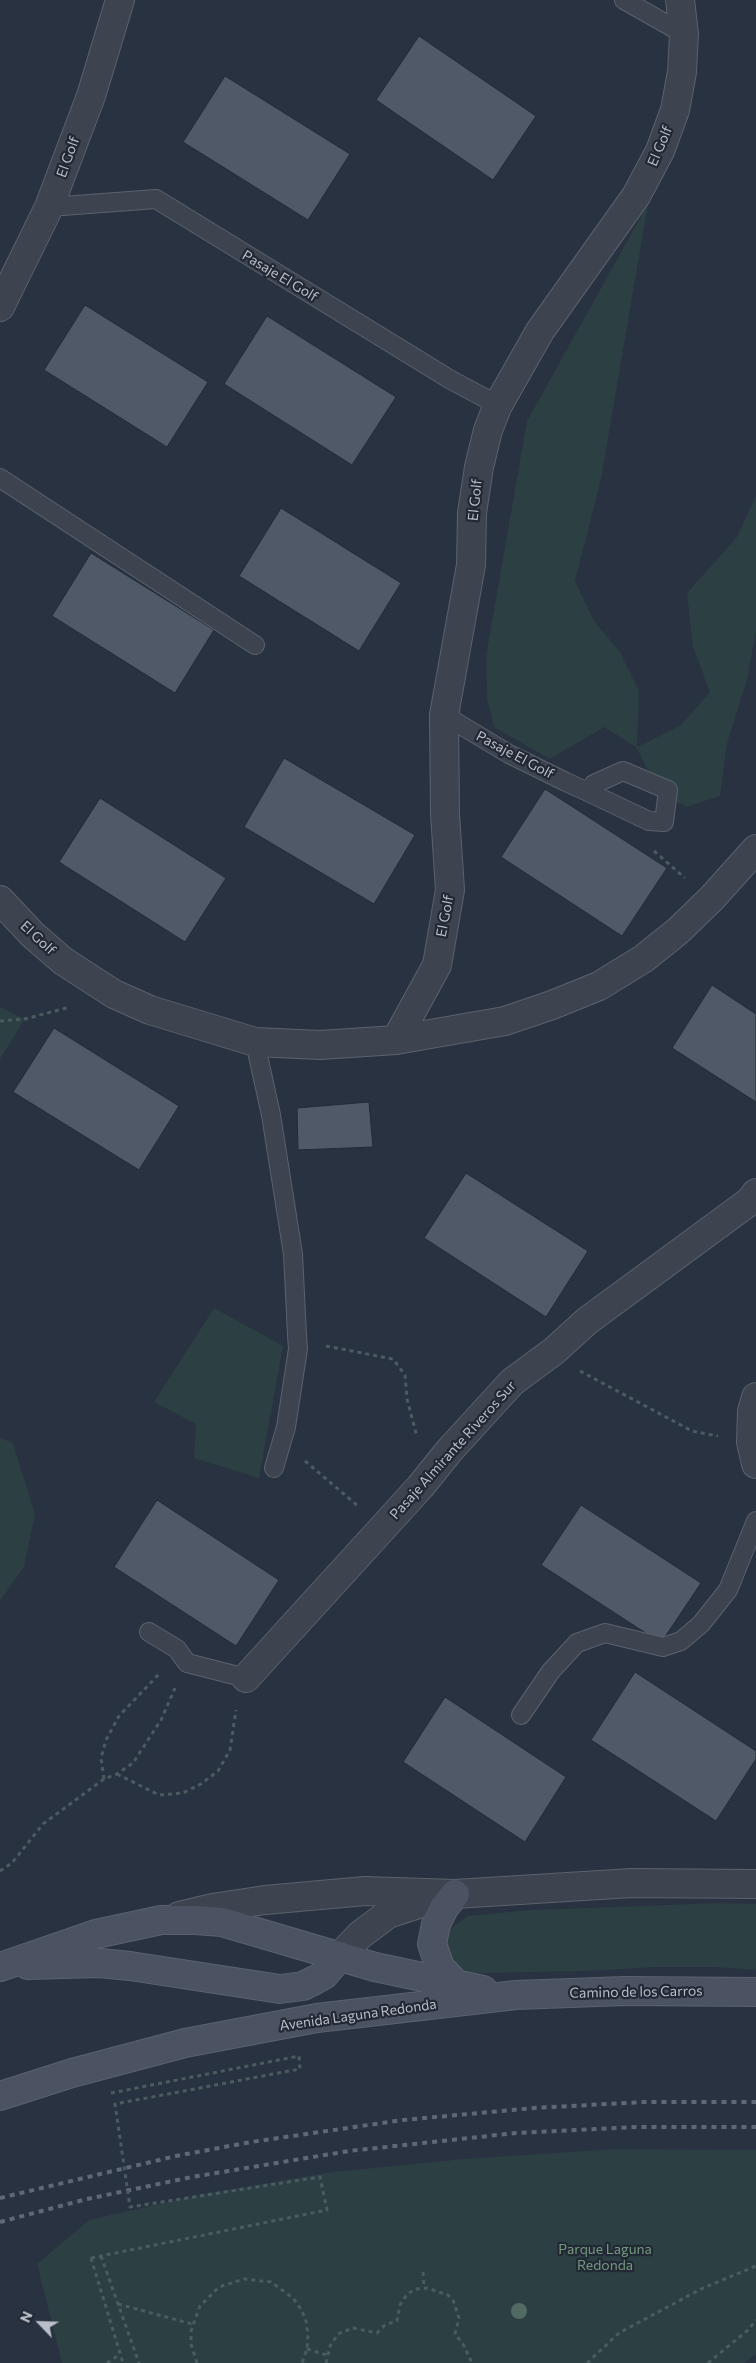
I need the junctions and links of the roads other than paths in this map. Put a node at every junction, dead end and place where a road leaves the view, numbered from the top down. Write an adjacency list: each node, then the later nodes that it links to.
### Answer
1 (120, 0): 5 (street, El Golf)
2 (624, 0): 4 (lane)
3 (680, 0): 4 (street, El Golf)
4 (684, 34): 7 (street, El Golf)
5 (49, 207): 6 (street, El Golf); 7 (lane, Pasaje El Golf)
6 (0, 307)
7 (498, 405): 10 (street, El Golf)
8 (0, 478): 9 (lane)
9 (254, 644)
10 (444, 715): 11 (lane, Pasaje El Golf); 14 (street, El Golf)
11 (588, 792)
12 (756, 849): 14 (street, El Golf)
13 (0, 900): 15 (street, El Golf)
14 (396, 1040): 15 (street, El Golf)
15 (255, 1042): 19 (lane)
16 (756, 1193): 22 (street, Pasaje Almirante Riveros Sur)
17 (756, 1397): 18 (street)
18 (756, 1464)
19 (274, 1468)
20 (756, 1521): 23 (lane)
21 (149, 1632): 22 (lane)
22 (242, 1677)
23 (521, 1715)
24 (756, 1884): 25 (street, Avenida Laguna Redonda)
25 (455, 1894): 26 (street, Avenida Laguna Redonda); 27 (street, Avenida Laguna Redonda); 29 (main road)
26 (161, 1920): 27 (main road, Avenida Laguna Redonda); 28 (main road, Avenida Laguna Redonda)
27 (340, 1956): 28 (main road); 29 (main road, Avenida Laguna Redonda)
28 (0, 1967)
29 (457, 1985): 31 (main road, Avenida Laguna Redonda)
30 (756, 1992): 31 (main road, Camino de los Carros)
31 (516, 1995): 32 (main road, Avenida Laguna Redonda)
32 (0, 2096)

